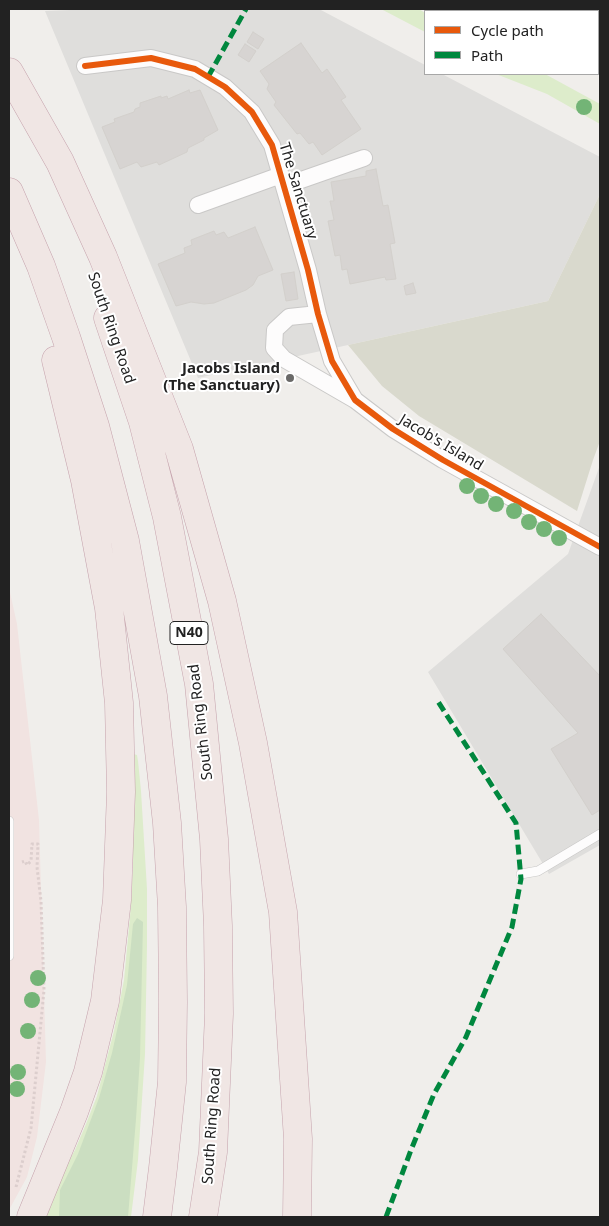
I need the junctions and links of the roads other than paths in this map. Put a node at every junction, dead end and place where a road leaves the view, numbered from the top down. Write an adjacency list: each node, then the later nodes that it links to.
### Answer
1 (85, 66): 5 (street, The Sanctuary)
2 (9, 72): 20 (highway)
3 (9, 77): 19 (highway, South Ring Road / N40)
4 (364, 158): 5 (street)
5 (282, 181): 7 (street); 9 (street, The Sanctuary)
6 (9, 192): 8 (highway)
7 (198, 205)
8 (22, 223): 17 (highway); 18 (highway)
9 (318, 314): 10 (street, Jacob's Island); 10 (street)
10 (355, 400): 11 (street, Jacob's Island)
11 (600, 547)
12 (9, 822): 14 (lane)
13 (600, 834): 15 (lane)
14 (10, 864): 16 (lane)
15 (521, 874)
16 (9, 956)
17 (31, 1217)
18 (157, 1217)
19 (203, 1217)
20 (297, 1217)

